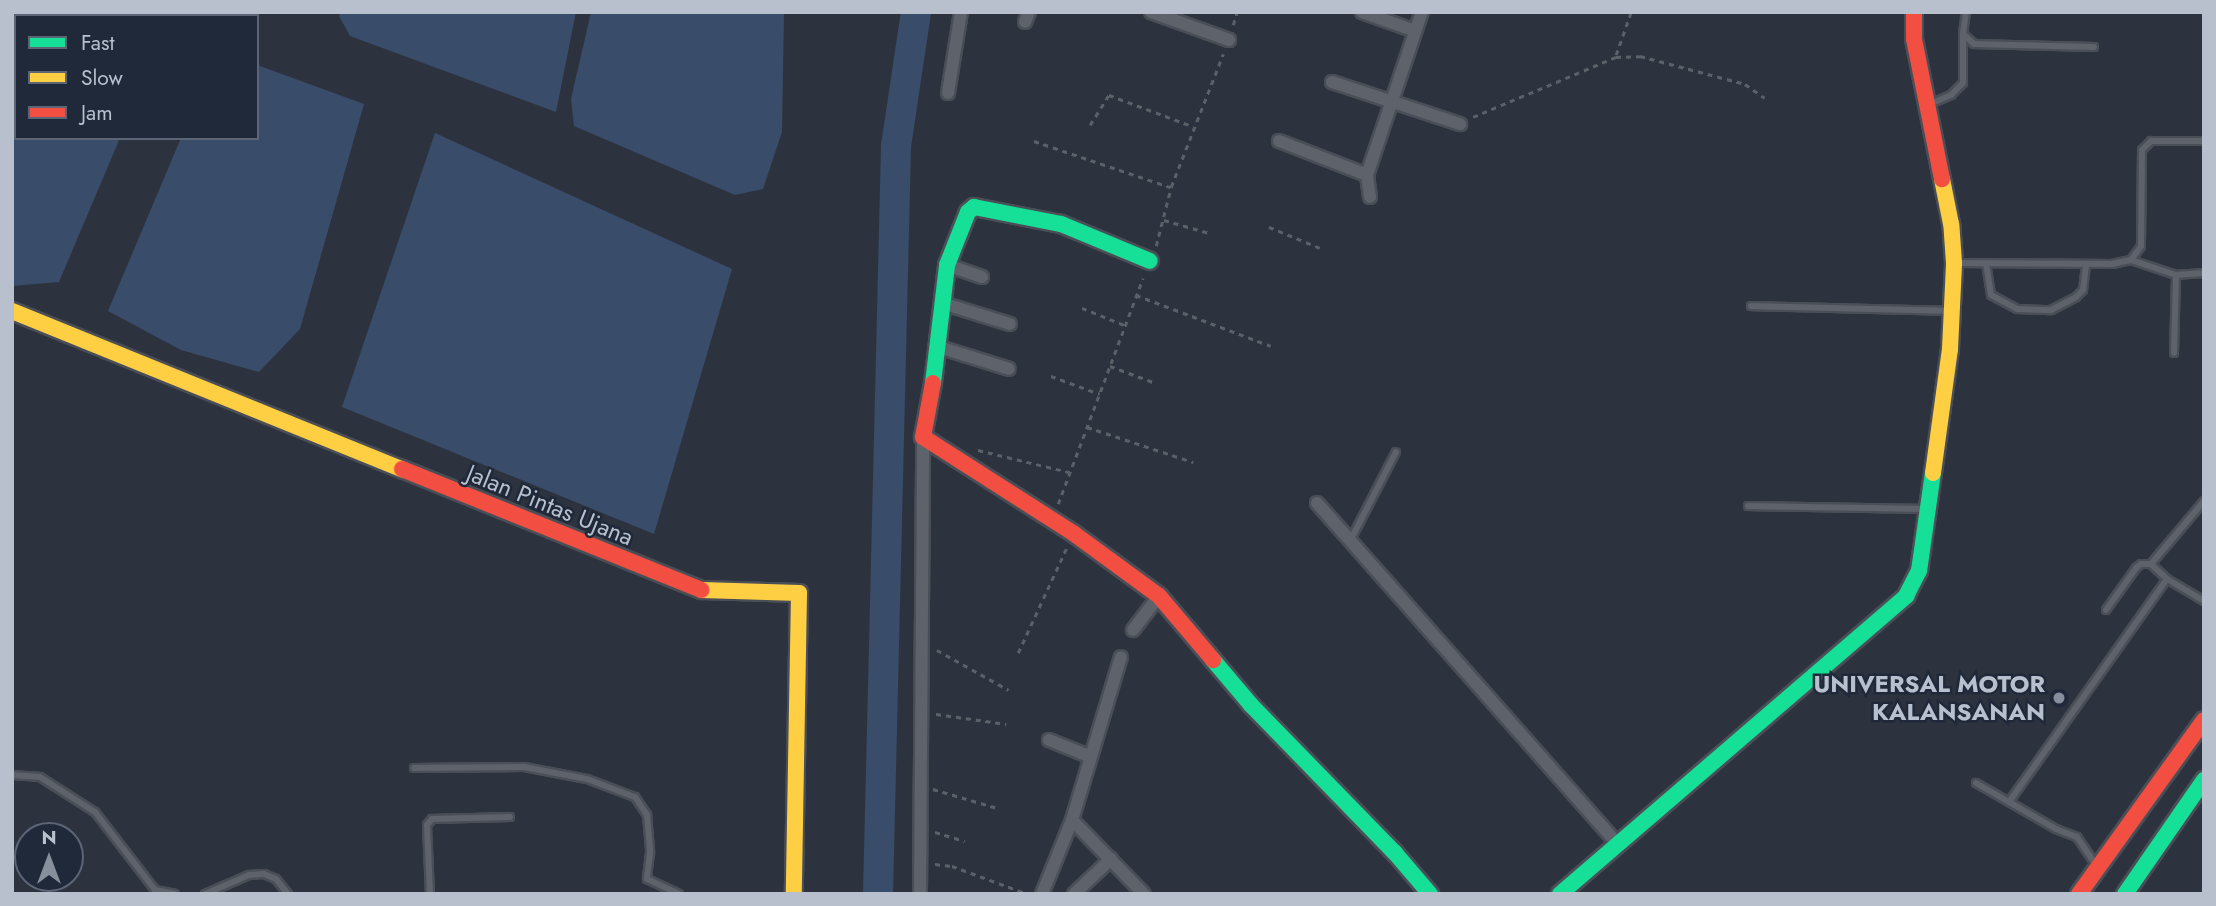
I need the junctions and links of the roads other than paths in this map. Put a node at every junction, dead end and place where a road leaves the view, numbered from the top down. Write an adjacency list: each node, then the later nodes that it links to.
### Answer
1 (961, 12): 12 (street)
2 (1151, 12): 9 (street)
3 (1362, 12): 7 (street)
4 (1422, 12): 7 (street)
5 (1914, 12): 14 (main road)
6 (1966, 12): 8 (lane)
7 (1415, 31): 13 (street)
8 (1963, 34): 10 (lane); 14 (lane)
9 (1228, 40)
10 (2094, 47)
11 (1332, 82): 13 (street)
12 (948, 93)
13 (1393, 103): 15 (street); 18 (street)
14 (1927, 105): 22 (main road)
15 (1460, 124)
16 (1279, 141): 18 (street)
17 (2204, 141): 20 (lane)
18 (1367, 175): 19 (street)
19 (1370, 197)
20 (2131, 260): 24 (lane); 27 (lane)
21 (1150, 261): 25 (main road)
22 (1955, 263): 23 (lane); 32 (main road)
23 (1986, 263): 24 (lane); 24 (lane)
24 (2086, 264)
25 (947, 265): 28 (street); 29 (main road)
26 (2204, 273): 27 (lane)
27 (2176, 275): 35 (lane)
28 (982, 277)
29 (942, 303): 33 (street); 34 (main road)
30 (1751, 306): 32 (lane)
31 (12, 311): 69 (main road, Jalan Pintas Ujana)
32 (1953, 311): 42 (main road)
33 (1010, 324)
34 (939, 347): 36 (street); 37 (main road)
35 (2174, 353)
36 (1009, 369)
37 (923, 438): 46 (main road); 70 (street)
38 (1396, 452): 43 (lane)
39 (2204, 501): 44 (lane)
40 (1317, 503): 43 (street)
41 (1748, 506): 42 (lane)
42 (1928, 509): 61 (main road)
43 (1349, 542): 61 (street)
44 (2151, 564): 45 (lane); 48 (lane)
45 (2167, 579): 47 (lane); 58 (lane)
46 (1159, 596): 49 (street); 74 (main road)
47 (2204, 601)
48 (2106, 610)
49 (1133, 630)
50 (1121, 657): 53 (street)
51 (2204, 720): 63 (main road)
52 (1049, 740): 53 (street)
53 (1091, 757): 60 (street)
54 (414, 768): 68 (lane)
55 (12, 775): 64 (lane)
56 (2204, 780): 77 (main road)
57 (1976, 783): 58 (lane)
58 (2009, 802): 63 (lane)
59 (510, 817): 67 (lane)
60 (1072, 820): 62 (street); 71 (street)
61 (1618, 845): 75 (main road)
62 (1111, 859): 72 (street); 73 (street)
63 (2097, 868): 76 (main road)
64 (175, 894)
65 (205, 894): 66 (lane)
66 (288, 894)
67 (430, 894)
68 (679, 894)
69 (794, 894)
70 (920, 894)
71 (1042, 894)
72 (1074, 894)
73 (1144, 894)
74 (1430, 894)
75 (1560, 894)
76 (2079, 894)
77 (2125, 894)

